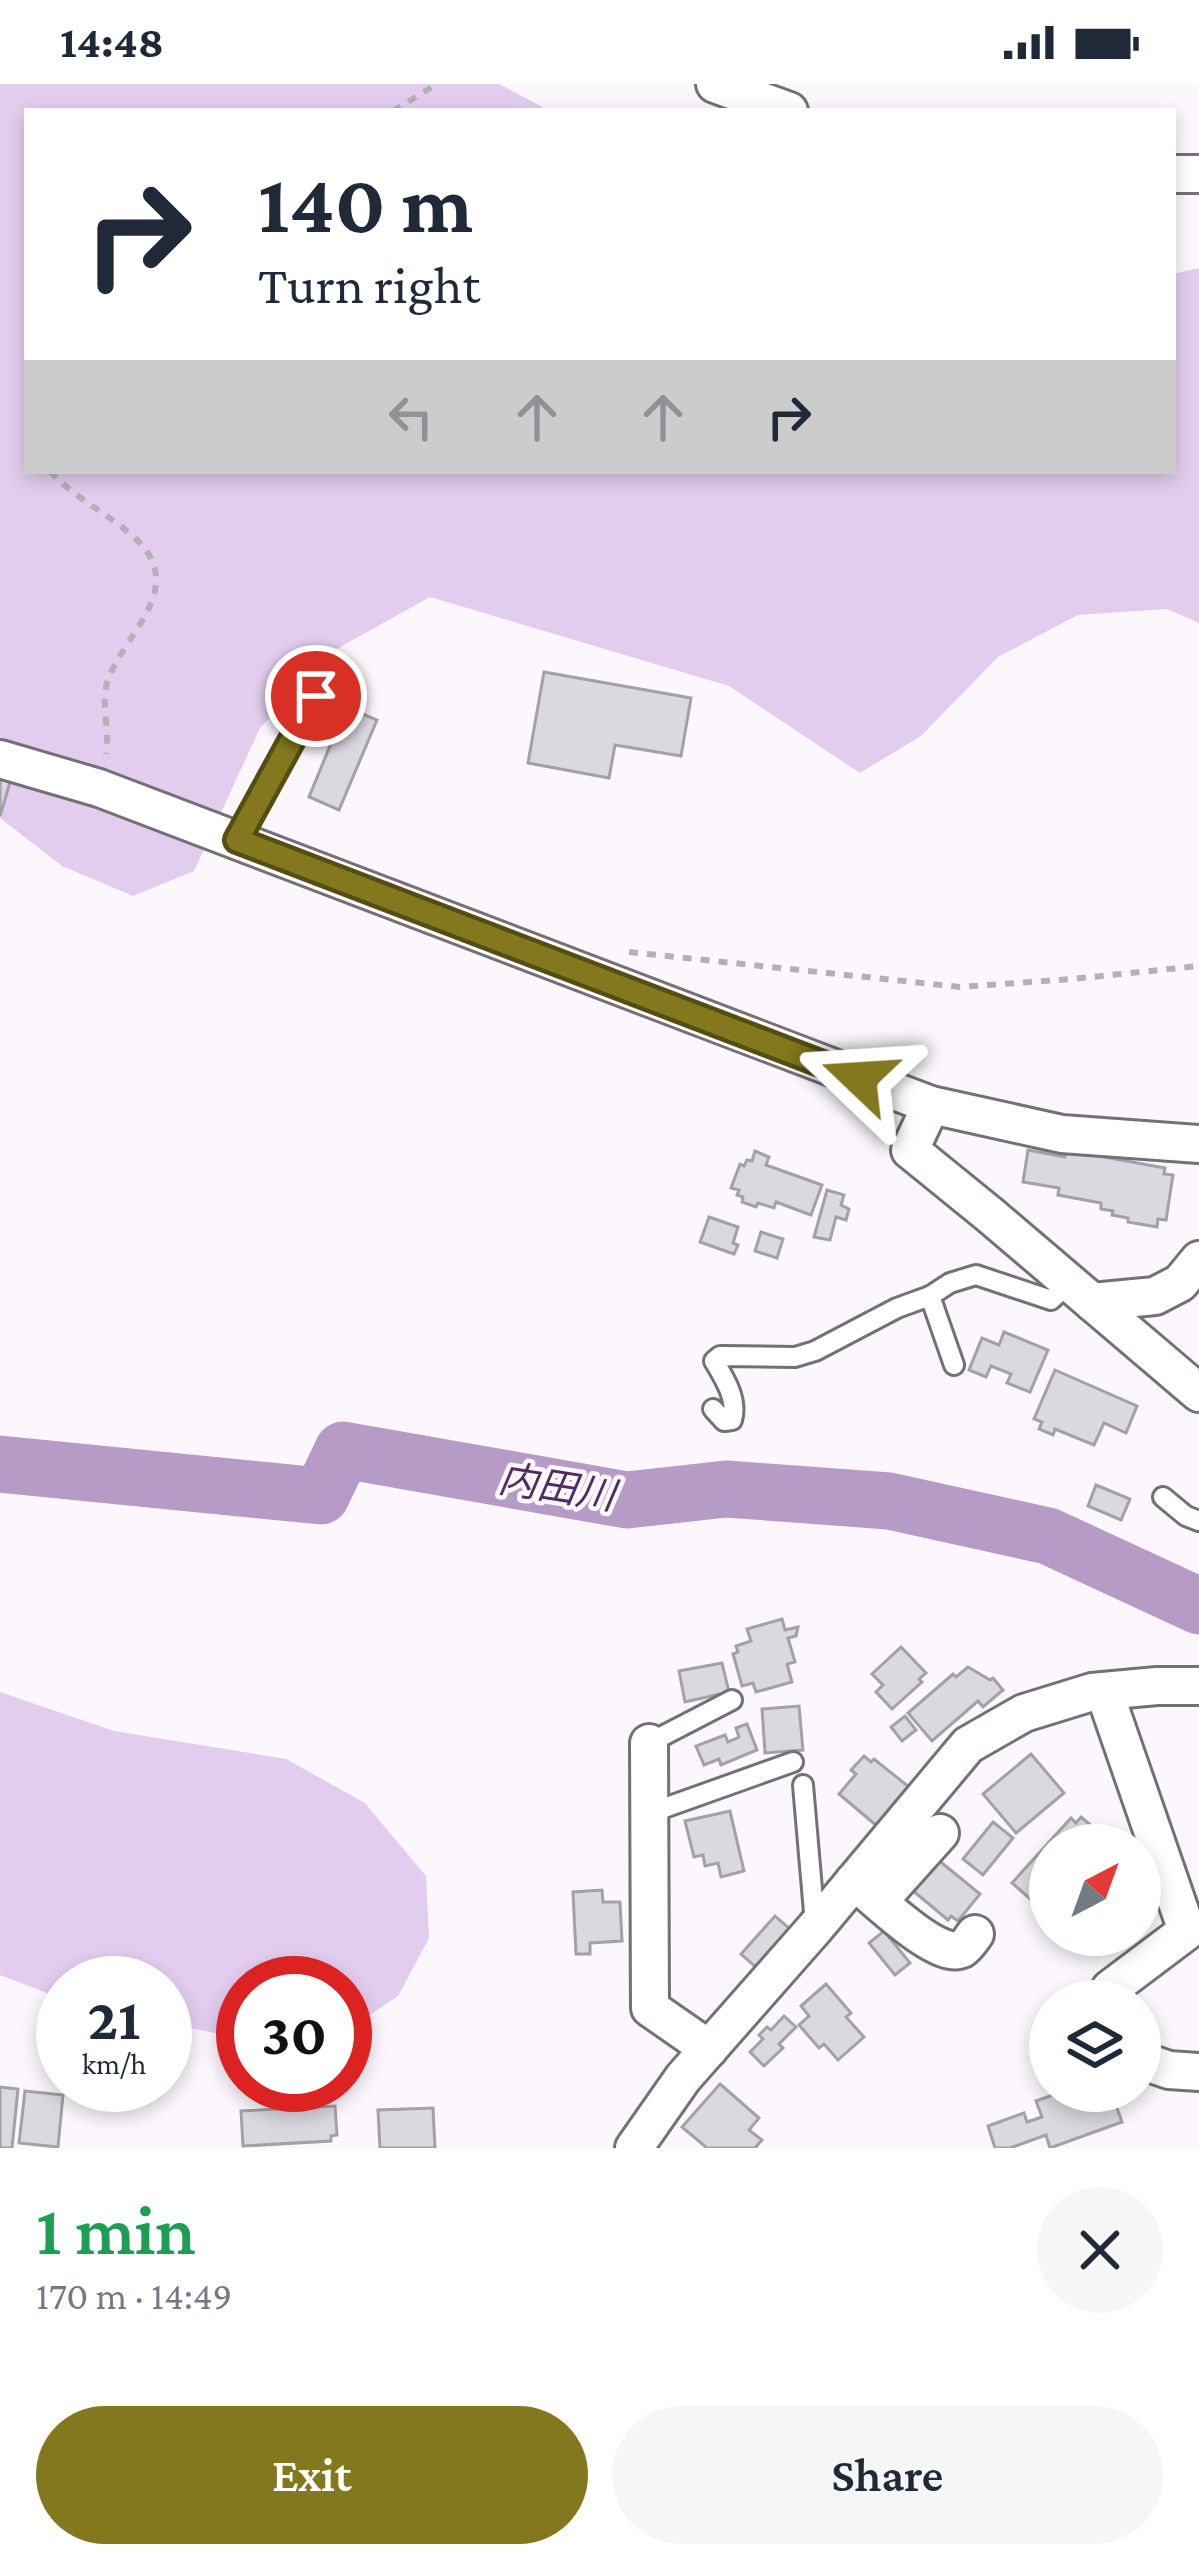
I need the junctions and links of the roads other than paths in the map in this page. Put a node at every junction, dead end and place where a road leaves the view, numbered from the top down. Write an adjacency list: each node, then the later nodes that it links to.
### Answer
1 (716, 84): 2 (street)
2 (781, 108)
3 (316, 696): 5 (lane)
4 (0, 759): 5 (street)
5 (237, 840): 6 (street)
6 (931, 1105): 7 (street); 9 (street)
7 (1199, 1144)
8 (1199, 1260): 9 (street)
9 (1080, 1293): 10 (lane); 12 (street)
10 (930, 1296): 11 (lane); 13 (lane)
11 (954, 1365)
12 (1199, 1393)
13 (712, 1409)
14 (1163, 1497): 15 (lane)
15 (1199, 1521)
16 (1199, 1686): 17 (street)
17 (1104, 1691): 24 (street); 27 (street)
18 (732, 1700): 19 (lane)
19 (649, 1742): 22 (street)
20 (794, 1762): 22 (lane)
21 (803, 1786): 25 (lane)
22 (650, 1813): 28 (street)
23 (940, 1833): 24 (street)
24 (867, 1891): 25 (street); 26 (street)
25 (815, 1928): 28 (street)
26 (975, 1934)
27 (1122, 1980)
28 (710, 2049): 31 (street)
29 (1161, 2067): 30 (street)
30 (1199, 2072)
31 (634, 2148)

